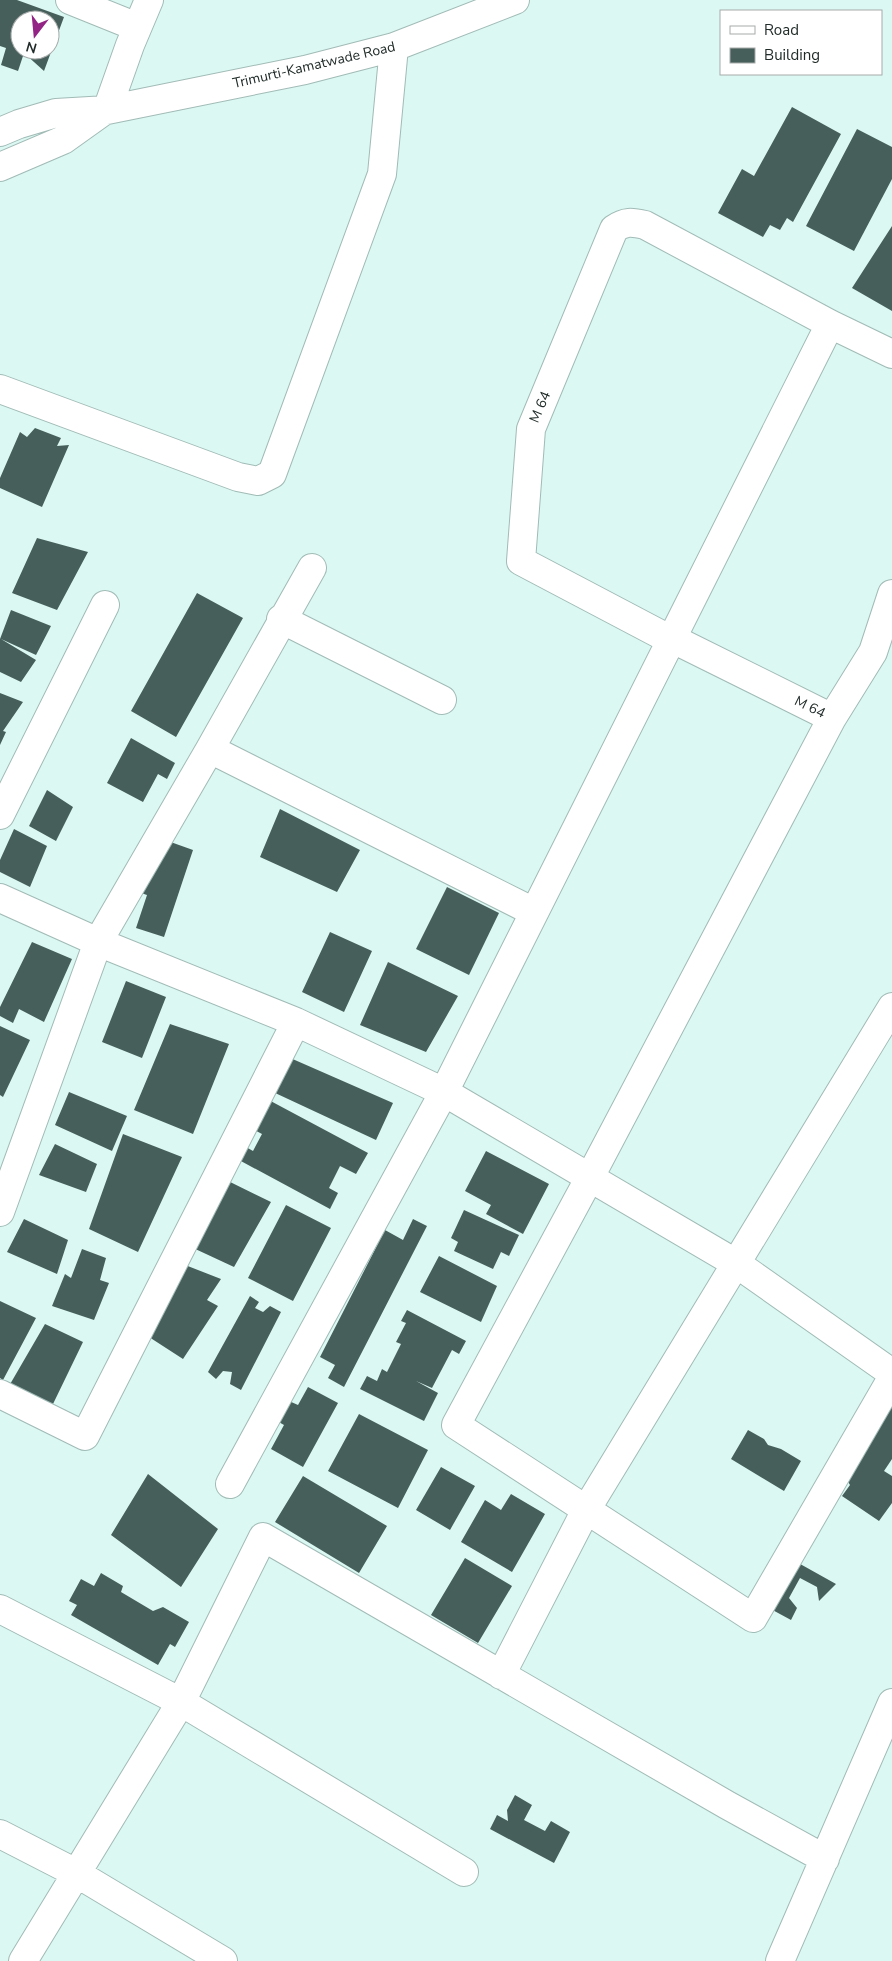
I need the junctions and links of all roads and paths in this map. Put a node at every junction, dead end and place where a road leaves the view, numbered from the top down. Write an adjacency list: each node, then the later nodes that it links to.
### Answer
1 (70, 0): 4 (street)
2 (149, 0): 4 (street)
3 (515, 0): 5 (street, Trimurti-Kamatwade Road)
4 (137, 27): 6 (street)
5 (394, 47): 6 (street, Trimurti-Kamatwade Road); 11 (street)
6 (107, 110): 7 (street, Trimurti-Kamatwade Road); 8 (street, Trimurti-Kamatwade Road)
7 (0, 132)
8 (0, 167)
9 (830, 324): 10 (street, M 64); 16 (street); 16 (street, M 64)
10 (892, 354)
11 (0, 389)
12 (312, 568): 15 (street)
13 (892, 594): 17 (street)
14 (106, 605): 21 (street)
15 (282, 619): 18 (street); 20 (street)
16 (671, 640): 19 (street, M 64); 23 (street)
17 (882, 656): 19 (street)
18 (442, 700)
19 (832, 718): 28 (street)
20 (210, 749): 23 (street); 24 (street)
21 (0, 815)
22 (0, 898): 24 (street)
23 (534, 912): 27 (street)
24 (98, 942): 26 (street); 29 (street)
25 (892, 1007): 30 (street)
26 (296, 1022): 27 (street); 33 (street)
27 (444, 1092): 28 (street); 34 (street)
28 (590, 1177): 30 (street); 35 (street)
29 (0, 1212)
30 (737, 1264): 31 (street); 35 (street)
31 (892, 1373)
32 (892, 1378): 35 (street)
33 (0, 1394)
34 (230, 1484)
35 (586, 1510): 37 (street)
36 (0, 1609): 38 (street)
37 (501, 1674): 38 (street); 41 (street)
38 (181, 1702): 42 (street); 43 (street)
39 (892, 1703): 41 (street)
40 (0, 1834): 43 (street)
41 (825, 1859): 46 (street)
42 (464, 1872)
43 (76, 1873): 44 (street); 45 (street)
44 (23, 1961)
45 (223, 1961)
46 (780, 1961)

